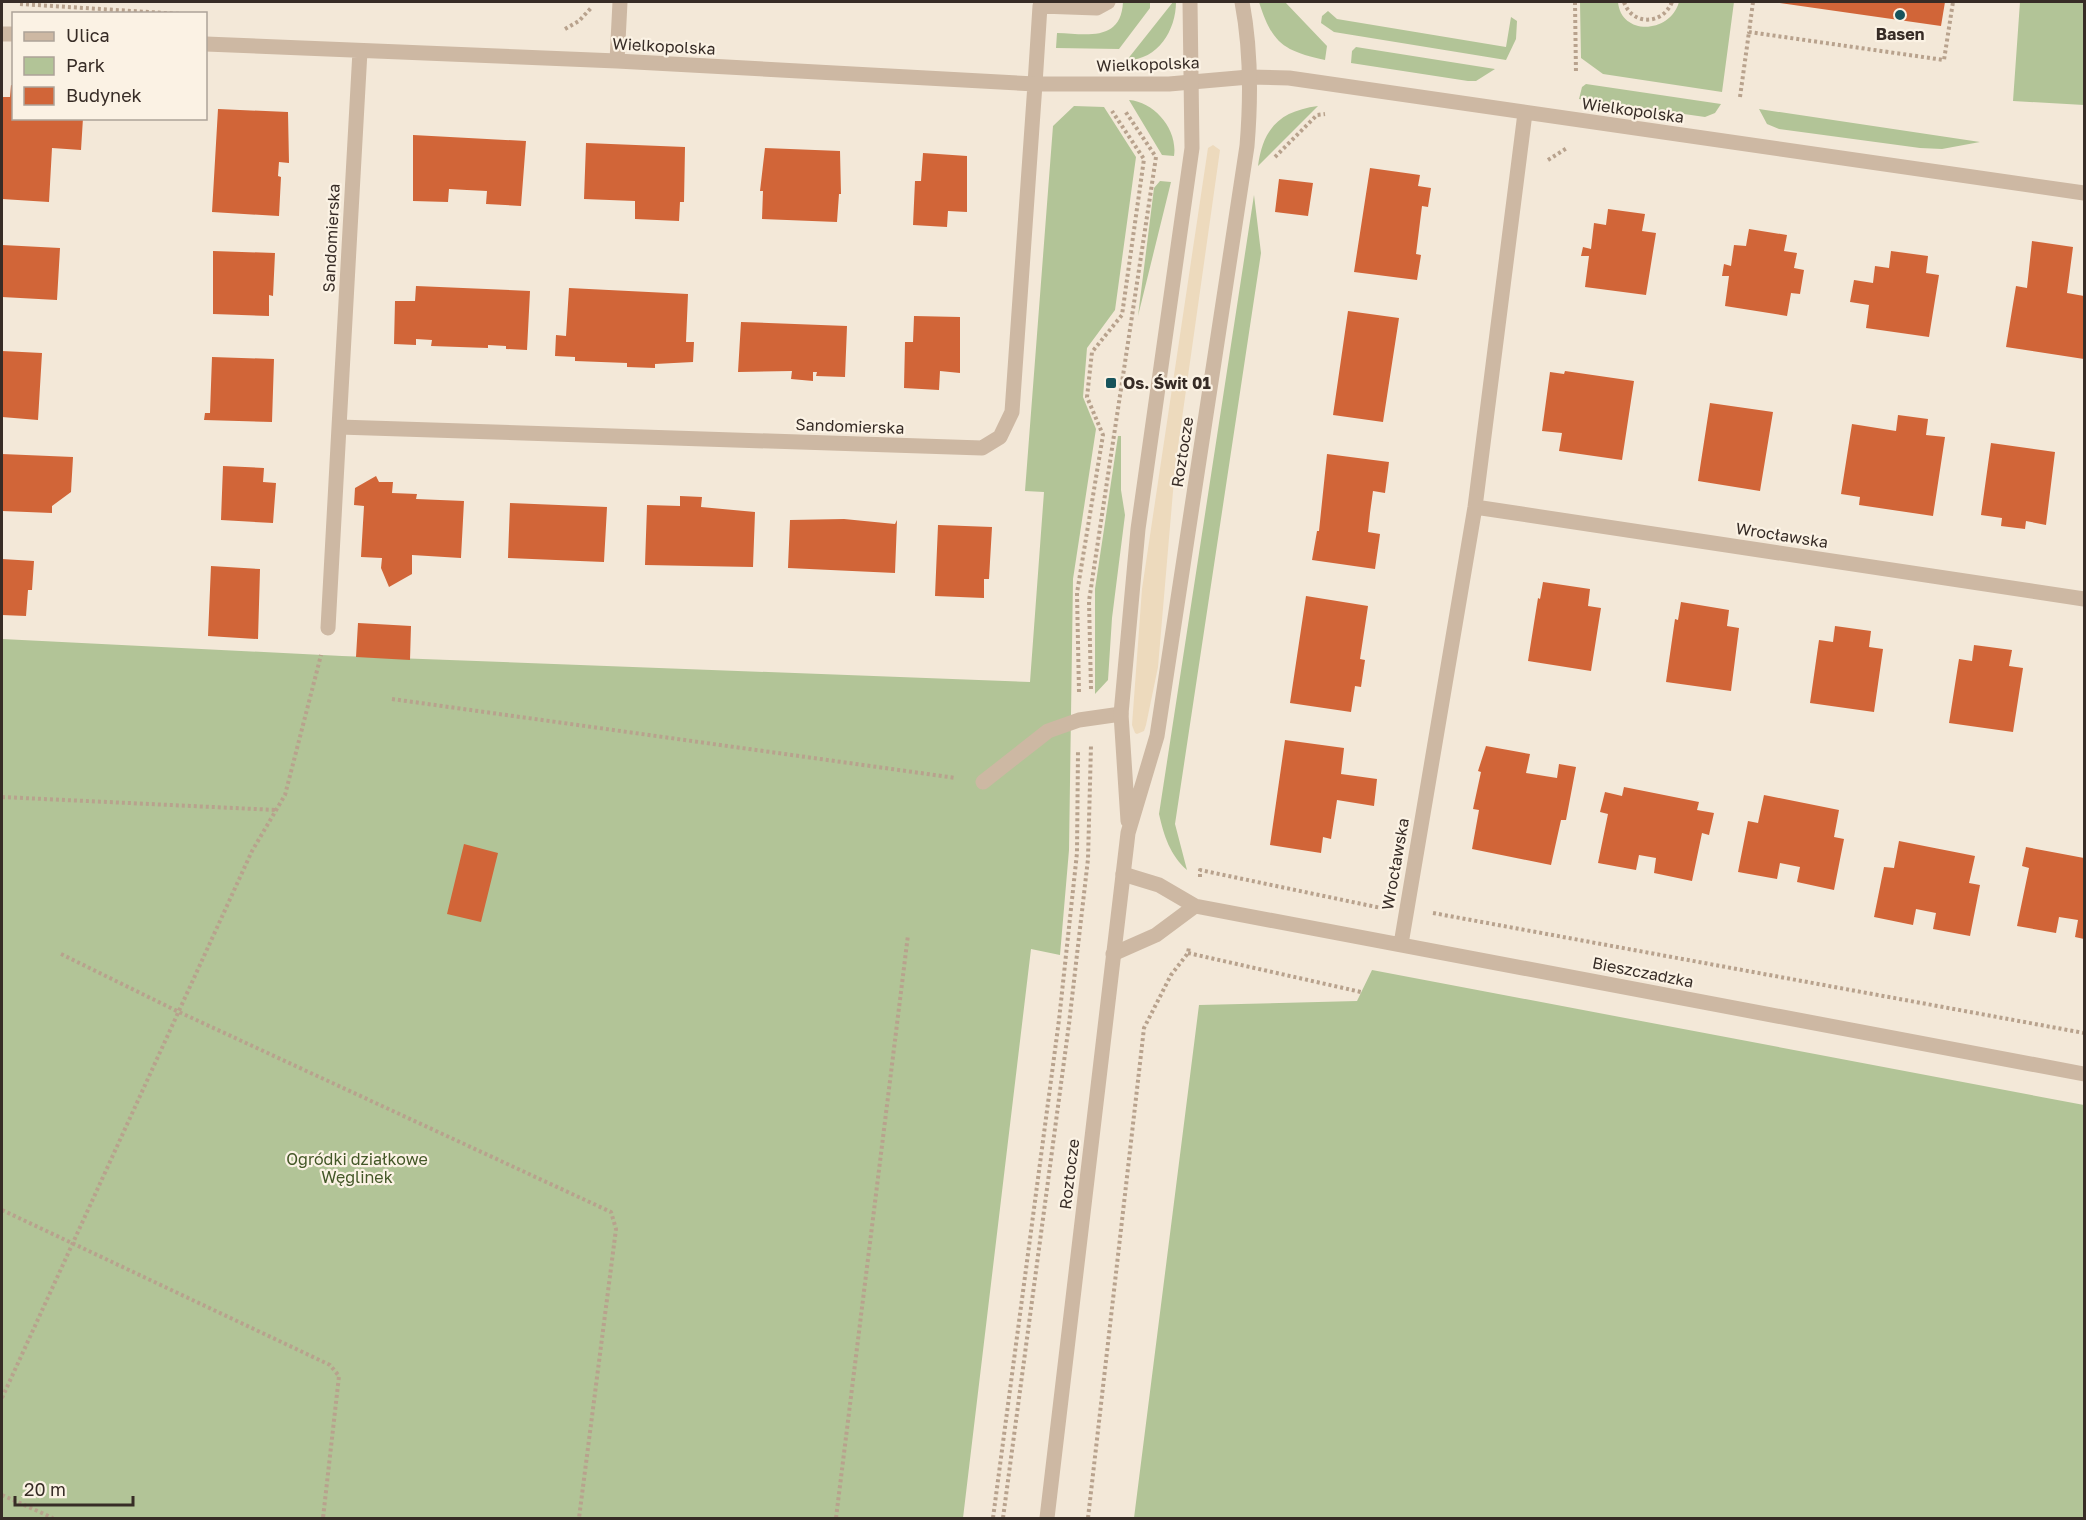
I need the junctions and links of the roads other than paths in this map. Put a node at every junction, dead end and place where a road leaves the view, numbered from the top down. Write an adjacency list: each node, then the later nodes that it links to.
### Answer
1 (620, 2): 7 (street)
2 (1108, 2): 10 (street, Sandomierska)
3 (1190, 2): 9 (street, Roztocze)
4 (1242, 2): 8 (street, Roztocze)
5 (207, 44): 6 (street, Wielkopolska)
6 (360, 51): 7 (street, Wielkopolska); 13 (street, Sandomierska)
7 (617, 61): 10 (street, Wielkopolska)
8 (1249, 77): 9 (street, Wielkopolska); 11 (street, Wielkopolska); 19 (street, Roztocze)
9 (1193, 81): 10 (street, Wielkopolska); 17 (street, Roztocze)
10 (1035, 84): 13 (street, Sandomierska)
11 (1526, 112): 12 (street, Wielkopolska); 14 (street, Wrocławska)
12 (2085, 193)
13 (339, 427): 16 (street, Sandomierska)
14 (1475, 507): 15 (street, Wrocławska); 22 (street, Wrocławska)
15 (2085, 599)
16 (328, 628)
17 (1121, 714): 18 (street); 19 (street, Roztocze)
18 (983, 782)
19 (1128, 833): 20 (street, Roztocze)
20 (1123, 874): 21 (street, Bieszczadzka); 23 (street, Roztocze)
21 (1196, 906): 22 (street, Bieszczadzka); 23 (street)
22 (1401, 944): 24 (street, Bieszczadzka)
23 (1113, 954): 25 (street, Roztocze)
24 (2085, 1074)
25 (1047, 1518)

